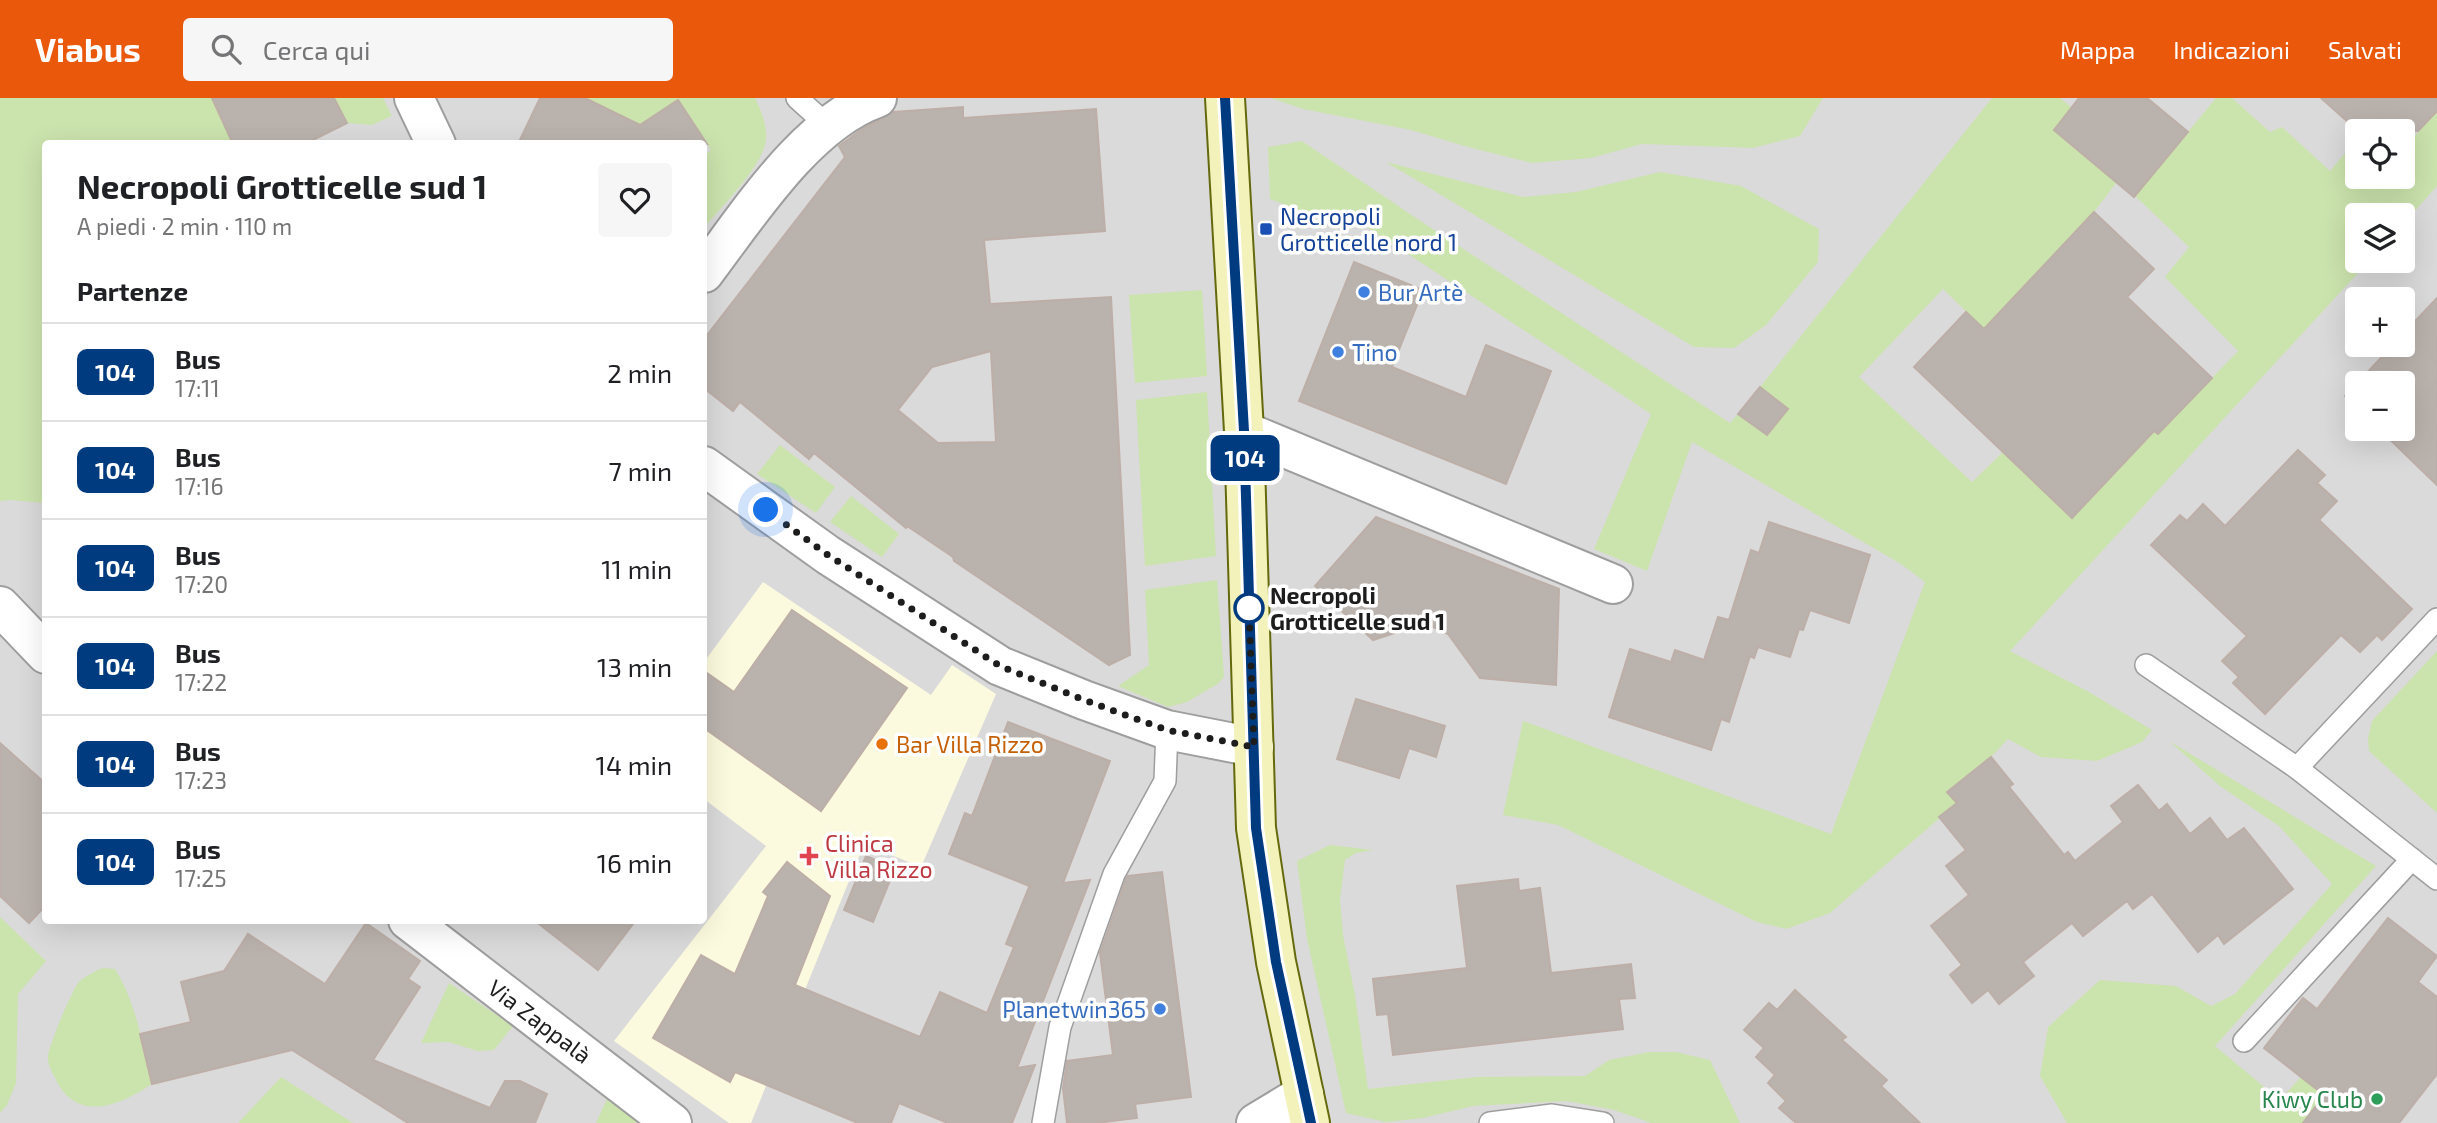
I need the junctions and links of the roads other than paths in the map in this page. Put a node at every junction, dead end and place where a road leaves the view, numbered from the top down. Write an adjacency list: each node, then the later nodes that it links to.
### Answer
1 (414, 98): 6 (street)
2 (797, 98): 5 (lane)
3 (877, 98): 5 (street)
4 (1225, 98): 8 (main road)
5 (828, 126): 7 (street)
6 (434, 140)
7 (707, 269)
8 (1244, 431): 10 (street); 16 (main road)
9 (707, 468): 15 (street)
10 (1613, 584)
11 (0, 606): 13 (street)
12 (2437, 620): 17 (lane)
13 (42, 650)
14 (2146, 665): 17 (lane)
15 (1167, 730): 16 (street); 24 (lane)
16 (1254, 747): 22 (main road)
17 (2297, 768): 18 (lane)
18 (2412, 859): 19 (lane); 21 (lane)
19 (2437, 878)
20 (413, 924): 23 (street, Via Zappalà)
21 (2244, 1041)
22 (1307, 1109): 25 (street)
23 (672, 1123)
24 (1043, 1123)
25 (1256, 1123)
26 (1490, 1123): 27 (lane)
27 (1603, 1123)

